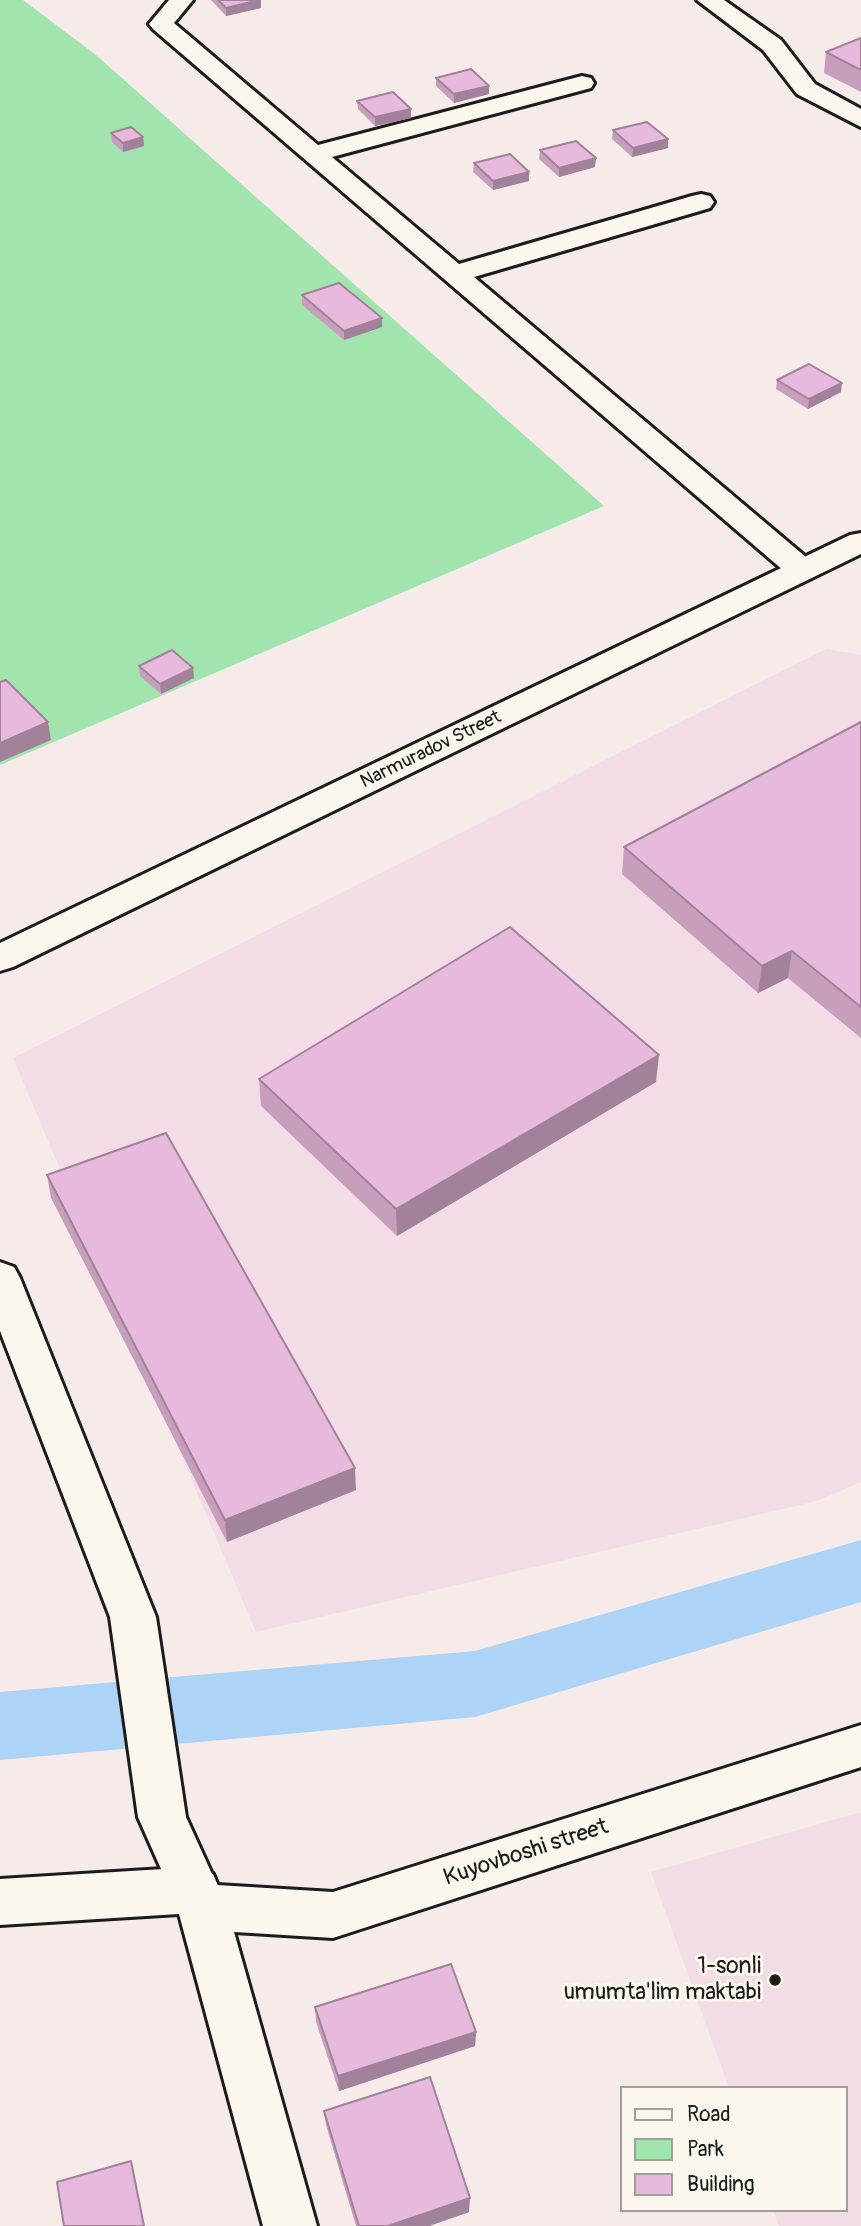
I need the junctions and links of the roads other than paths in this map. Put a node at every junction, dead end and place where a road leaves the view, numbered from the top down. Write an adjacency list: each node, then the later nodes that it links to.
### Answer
1 (181, 0): 5 (street)
2 (709, 0): 4 (street)
3 (582, 83): 5 (street)
4 (861, 119)
5 (313, 154): 7 (street)
6 (701, 202): 7 (street)
7 (454, 274): 9 (street)
8 (861, 542): 9 (street, Narmuradov Street)
9 (803, 570): 10 (street, Narmuradov Street)
10 (0, 958)
11 (0, 1278): 13 (street)
12 (861, 1746): 13 (street, Kuyovboshi street)
13 (199, 1899): 14 (street, Kuyovboshi street); 15 (street)
14 (0, 1902)
15 (290, 2226)

